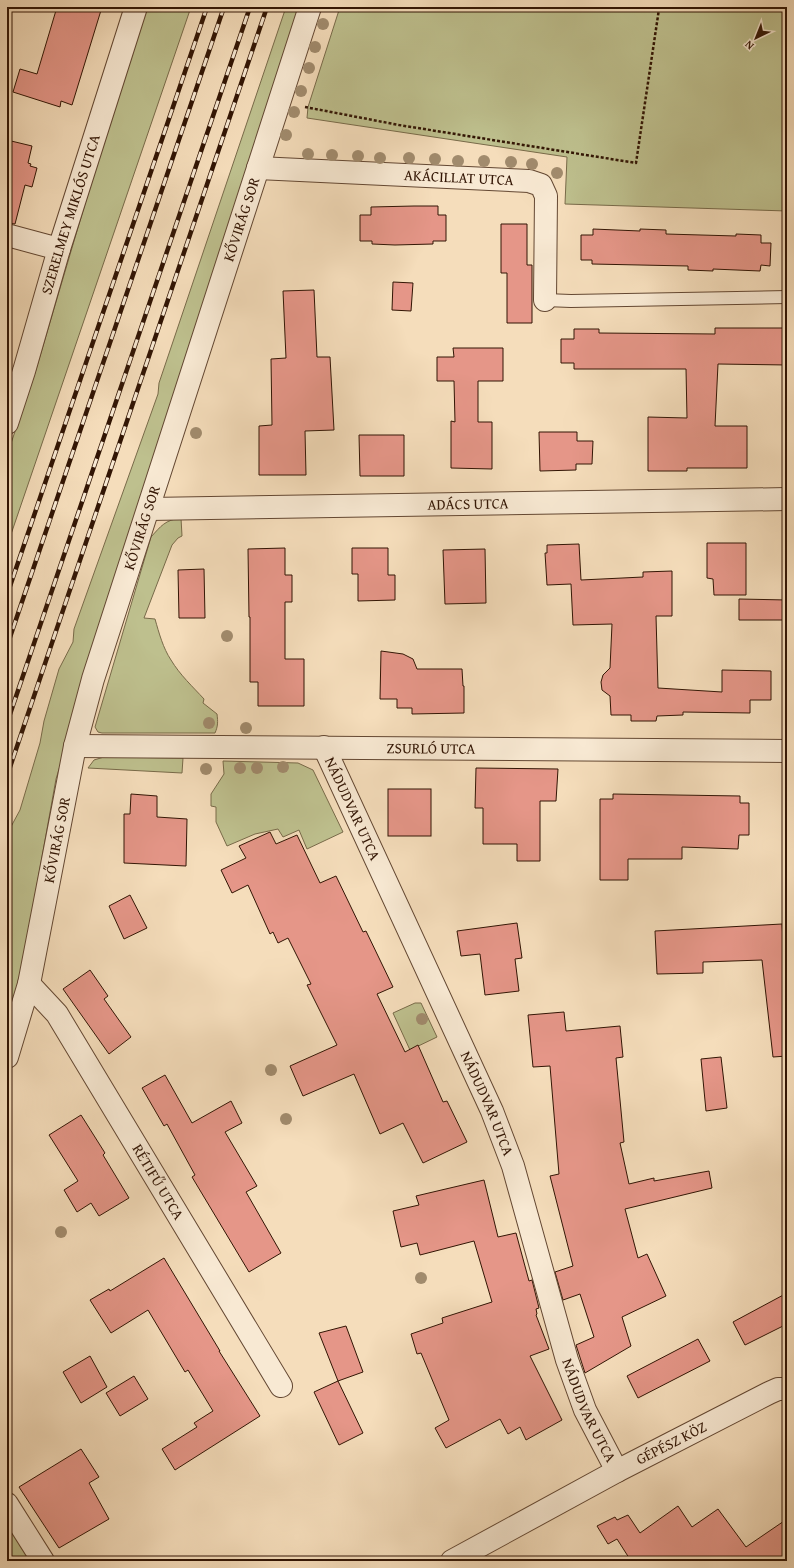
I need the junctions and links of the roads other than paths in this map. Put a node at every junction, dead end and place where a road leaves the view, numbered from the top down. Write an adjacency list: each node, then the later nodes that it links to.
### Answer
1 (136, 7): 5 (street, SZERELMEY MIKLÓS UTCA)
2 (310, 7): 3 (street, KŐVIRÁG SOR)
3 (258, 168): 7 (street, AKÁCILLAT UTCA); 10 (street, KŐVIRÁG SOR)
4 (7, 235): 5 (street)
5 (59, 249): 8 (street, SZERELMEY MIKLÓS UTCA)
6 (787, 297): 7 (lane)
7 (545, 300)
8 (7, 423)
9 (787, 500): 10 (street, ADÁCS UTCA)
10 (149, 509): 11 (street, KŐVIRÁG SOR)
11 (75, 746): 12 (street, ZSURLÓ UTCA); 14 (street, KŐVIRÁG SOR)
12 (324, 747): 13 (street, ZSURLÓ UTCA); 18 (street, NÁDUDVAR UTCA)
13 (787, 751)
14 (28, 984): 15 (street, KŐVIRÁG SOR); 16 (street, RÉTIFŰ UTCA)
15 (7, 1057)
16 (281, 1386)
17 (787, 1389): 18 (street, GÉPÉSZ KÖZ)
18 (617, 1471): 21 (street, GÉPÉSZ KÖZ)
19 (7, 1504): 20 (street)
20 (43, 1561)
21 (452, 1561)

